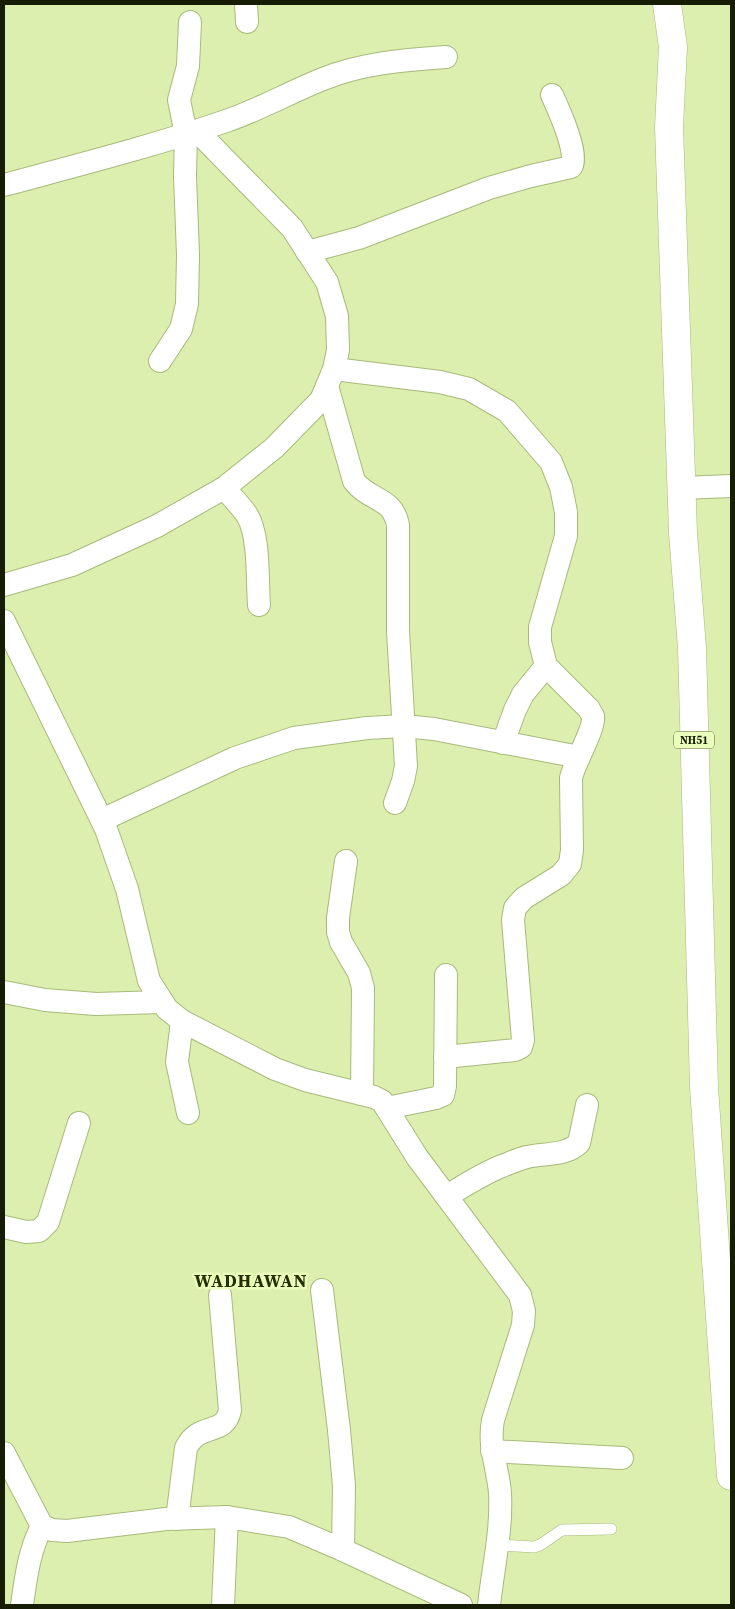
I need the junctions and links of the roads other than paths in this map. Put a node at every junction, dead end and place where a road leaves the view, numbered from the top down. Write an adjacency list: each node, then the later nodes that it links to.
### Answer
1 (667, 4): 12 (highway, NH51)
2 (190, 22): 5 (street)
3 (446, 57): 5 (street)
4 (552, 95): 7 (street)
5 (191, 132): 6 (street); 7 (street); 8 (street)
6 (4, 185)
7 (307, 252): 9 (street)
8 (160, 361)
9 (331, 378): 11 (street); 16 (street); 17 (street)
10 (731, 486): 12 (street)
11 (224, 488): 13 (street); 14 (street)
12 (681, 488): 37 (highway, NH51)
13 (4, 585)
14 (259, 605)
15 (4, 621): 21 (street)
16 (546, 666): 18 (street); 19 (street)
17 (404, 726): 18 (street); 20 (street); 21 (street)
18 (503, 742): 19 (street)
19 (579, 757): 27 (street)
20 (395, 803)
21 (102, 820): 25 (street)
22 (346, 861): 28 (street)
23 (446, 975): 27 (street)
24 (4, 992): 25 (street)
25 (162, 1002): 26 (street)
26 (182, 1021): 28 (street); 31 (street)
27 (445, 1057): 30 (street)
28 (362, 1094): 30 (street)
29 (587, 1105): 33 (street)
30 (387, 1108): 33 (street)
31 (188, 1113)
32 (79, 1123): 34 (street)
33 (447, 1196): 38 (street)
34 (4, 1227)
35 (322, 1290): 47 (street)
36 (220, 1295): 43 (street)
37 (726, 1339): 41 (highway, NH51)
38 (492, 1451): 40 (street); 46 (street)
39 (4, 1453): 44 (street)
40 (622, 1458)
41 (731, 1476)
42 (227, 1517): 43 (street); 47 (street); 49 (street)
43 (177, 1519): 44 (street)
44 (42, 1526): 48 (street)
45 (611, 1529): 46 (lane)
46 (497, 1544): 51 (street)
47 (343, 1550): 50 (street)
48 (22, 1605)
49 (223, 1605)
50 (461, 1605)
51 (490, 1605)

